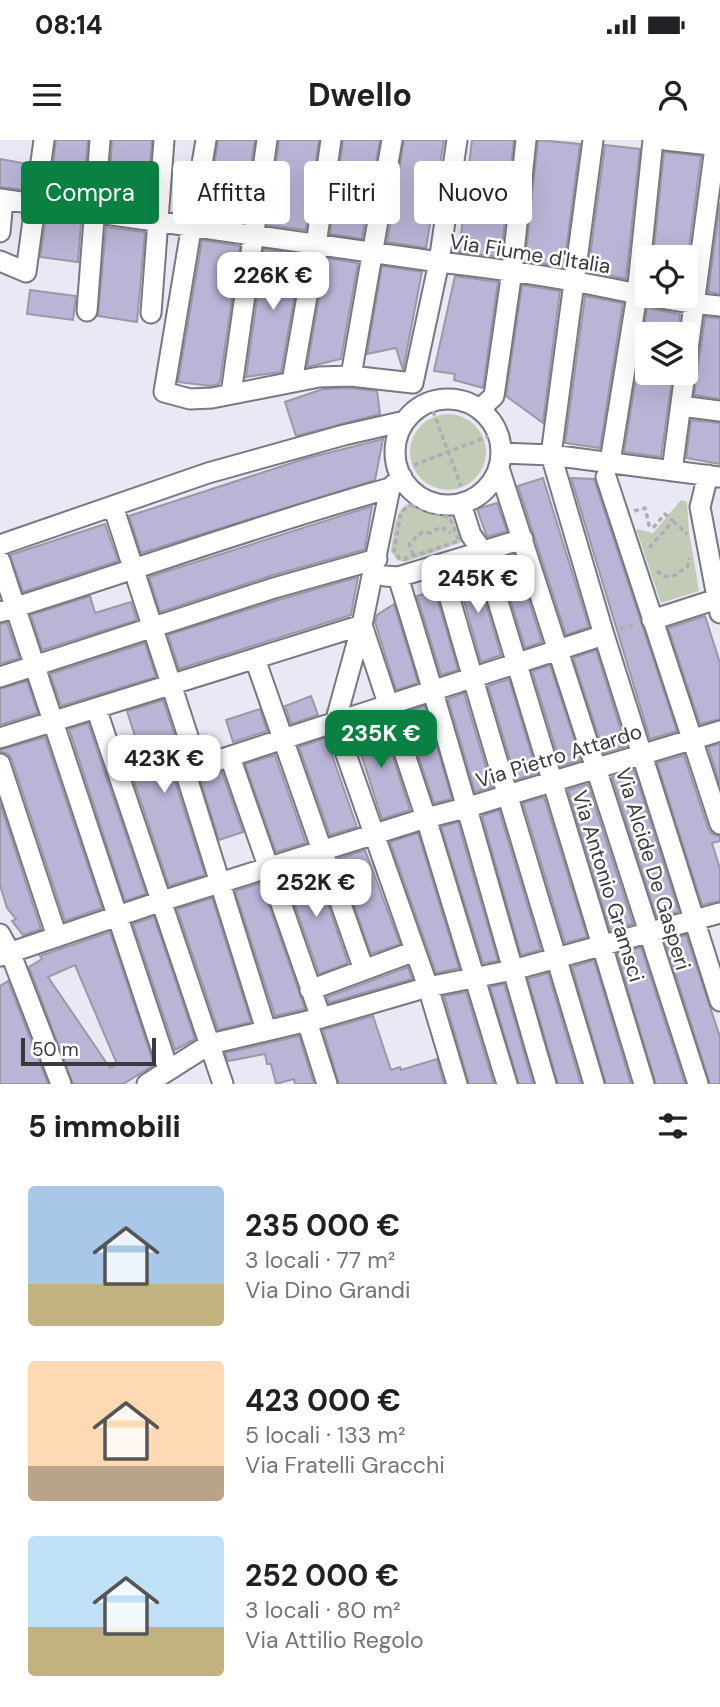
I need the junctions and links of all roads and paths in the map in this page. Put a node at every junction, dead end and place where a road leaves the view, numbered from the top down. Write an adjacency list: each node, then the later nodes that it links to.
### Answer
1 (44, 140): 14 (street)
2 (100, 140): 15 (street)
3 (164, 140): 18 (street)
4 (206, 140): 23 (street)
5 (267, 140): 25 (street)
6 (331, 140): 26 (street)
7 (393, 140): 28 (street)
8 (457, 140): 30 (street)
9 (526, 140): 31 (street)
10 (593, 140): 33 (street)
11 (653, 140): 27 (street)
12 (665, 140): 13 (street)
13 (717, 144): 32 (street)
14 (41, 161)
15 (99, 161)
16 (1, 200): 17 (street, Via Fiume d'Italia); 24 (street)
17 (21, 203)
18 (159, 208)
19 (159, 222): 23 (street, Via Fiume d'Italia)
20 (33, 224): 29 (street)
21 (95, 224): 38 (street)
22 (158, 224): 39 (street)
23 (192, 227): 25 (street, Via Fiume d'Italia); 44 (street)
24 (0, 232)
25 (255, 236): 26 (street, Via Fiume d'Italia); 44 (street)
26 (316, 245): 28 (street, Via Fiume d'Italia); 41 (street)
27 (642, 245)
28 (374, 253): 30 (street, Via Fiume d'Italia); 40 (street)
29 (0, 261)
30 (439, 262): 31 (street, Via Fiume d'Italia); 42 (street)
31 (512, 271): 33 (street, Via Fiume d'Italia); 47 (street)
32 (698, 276)
33 (574, 281): 34 (street, Via Fiume d'Italia); 52 (street)
34 (635, 295)
35 (698, 304): 36 (street, Via Fiume d'Italia)
36 (720, 306)
37 (635, 307): 54 (street)
38 (87, 311)
39 (151, 313)
40 (351, 376): 41 (street); 42 (street)
41 (292, 383): 44 (street)
42 (414, 383): 45 (street)
43 (684, 385): 46 (street)
44 (231, 394)
45 (427, 404): 47 (street); 49 (street); 51 (path)
46 (681, 406): 48 (street); 55 (street)
47 (480, 409): 50 (street)
48 (720, 411)
49 (405, 422): 57 (street); 59 (street)
50 (497, 433): 51 (path); 53 (street, Via Alcide De Gasperi)
51 (448, 452): 57 (path); 58 (path)
52 (551, 455): 53 (street); 54 (street); 78 (street)
53 (500, 461): 58 (street); 62 (street, Via Alcide De Gasperi)
54 (608, 469): 55 (street); 60 (street)
55 (672, 471): 56 (street)
56 (714, 476): 64 (street)
57 (397, 479): 58 (street); 70 (street); 71 (street)
58 (463, 502): 63 (street, Via Antonio Gramsci)
59 (113, 506): 65 (street); 71 (street)
60 (619, 516): 61 (path); 67 (street)
61 (673, 521): 64 (path); 67 (path)
62 (523, 539): 63 (street); 79 (street, Via Alcide De Gasperi)
63 (470, 541): 68 (path); 68 (path); 68 (path); 69 (street); 81 (street, Via Antonio Gramsci)
64 (697, 541): 67 (path); 73 (street)
65 (0, 545)
66 (0, 561): 74 (street)
67 (642, 563): 75 (street)
68 (415, 564): 69 (street); 72 (street)
69 (440, 564): 84 (street)
70 (375, 567): 72 (street); 76 (street); 77 (street)
71 (133, 571): 74 (street); 77 (street)
72 (398, 577): 86 (street)
73 (719, 603): 75 (street)
74 (8, 610): 82 (street)
75 (652, 620): 78 (path); 94 (street)
76 (362, 625): 80 (street); 87 (street); 90 (street)
77 (152, 628): 82 (street); 85 (street)
78 (604, 635): 79 (street); 95 (street)
79 (559, 649): 81 (street); 98 (street, Via Alcide De Gasperi)
80 (254, 659): 85 (street); 93 (street)
81 (517, 663): 84 (street); 100 (street, Via Antonio Gramsci)
82 (34, 666): 83 (street); 89 (street)
83 (0, 677)
84 (472, 678): 86 (street); 101 (street)
85 (171, 685): 88 (street); 99 (street)
86 (434, 690): 87 (street); 102 (street)
87 (389, 703): 90 (street); 103 (street)
88 (96, 708): 89 (street); 109 (street)
89 (53, 722): 92 (street); 111 (street)
90 (335, 723): 93 (street); 105 (street)
91 (720, 731): 94 (street, Via Pietro Attardo)
92 (0, 738)
93 (282, 740): 96 (street); 106 (street)
94 (691, 740): 95 (street, Via Pietro Attardo); 104 (street)
95 (643, 755): 98 (street, Via Pietro Attardo); 112 (street)
96 (230, 757): 99 (street); 107 (street)
97 (0, 764): 115 (street)
98 (598, 768): 100 (street, Via Pietro Attardo); 113 (street, Via Alcide De Gasperi)
99 (192, 769): 108 (street)
100 (552, 782): 101 (street, Via Pietro Attardo); 116 (street, Via Antonio Gramsci)
101 (509, 795): 102 (street, Via Pietro Attardo); 119 (street)
102 (466, 808): 103 (street, Via Pietro Attardo); 121 (street)
103 (426, 818): 105 (street, Via Pietro Attardo); 122 (street)
104 (720, 824)
105 (374, 835): 106 (street, Via Pietro Attardo); 117 (street)
106 (321, 851): 107 (street, Via Pietro Attardo); 120 (street)
107 (268, 868): 108 (street, Via Pietro Attardo); 124 (street)
108 (218, 883): 109 (street, Via Pietro Attardo); 127 (street)
109 (162, 901): 111 (street, Via Pietro Attardo); 128 (street)
110 (720, 913): 112 (street)
111 (117, 917): 115 (street, Via Pietro Attardo); 129 (street)
112 (694, 921): 113 (street); 125 (street)
113 (649, 933): 116 (street); 139 (street, Via Alcide De Gasperi)
114 (0, 934): 118 (street)
115 (57, 937): 118 (street, Via Pietro Attardo)
116 (601, 944): 119 (street); 138 (street, Via Antonio Gramsci)
117 (415, 951): 120 (street); 123 (street)
118 (5, 954): 130 (street)
119 (557, 958): 121 (street); 137 (street)
120 (364, 970): 124 (street)
121 (513, 970): 122 (street); 136 (street)
122 (475, 978): 123 (street); 135 (street)
123 (428, 987): 126 (street); 134 (street)
124 (310, 990): 126 (street)
125 (720, 1001)
126 (314, 1019): 127 (street); 133 (street)
127 (267, 1031): 128 (street)
128 (211, 1044): 129 (street); 132 (street)
129 (168, 1069): 131 (street)
130 (61, 1084)
131 (147, 1084)
132 (223, 1084)
133 (327, 1084)
134 (457, 1084)
135 (507, 1084)
136 (546, 1084)
137 (594, 1084)
138 (644, 1084)
139 (698, 1084)

